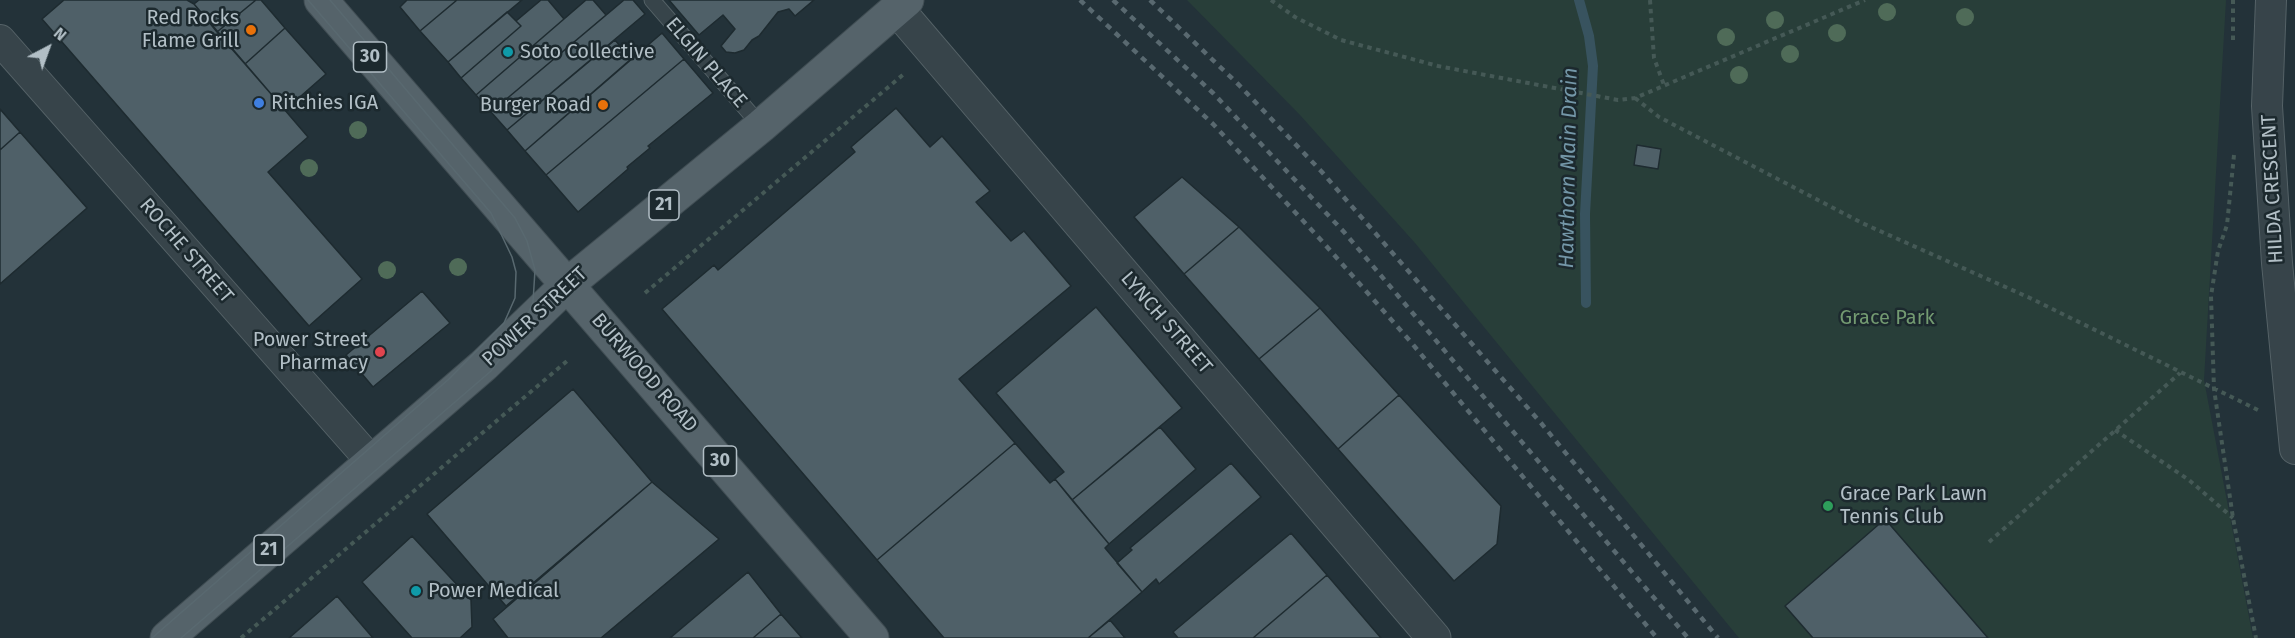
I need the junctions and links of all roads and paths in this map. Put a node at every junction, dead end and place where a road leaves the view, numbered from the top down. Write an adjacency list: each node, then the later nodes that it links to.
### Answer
1 (321, 0): 16 (main road, BURWOOD ROAD / 30)
2 (652, 0): 14 (lane, ELGIN PLACE)
3 (1271, 0): 13 (path)
4 (1650, 0): 12 (path)
5 (1865, 0): 12 (path)
6 (2233, 0): 10 (path)
7 (2271, 0): 21 (street, HILDA CRESCENT)
8 (902, 4): 11 (street, LYNCH STREET); 14 (main road, POWER STREET / 21)
9 (0, 40): 24 (street, ROCHE STREET)
10 (2233, 42)
11 (932, 50): 17 (path); 30 (street, LYNCH STREET)
12 (1664, 85): 13 (path)
13 (1635, 98): 19 (path)
14 (761, 126): 16 (main road, POWER STREET / 21)
15 (2235, 143): 20 (path)
16 (568, 284): 24 (main road, POWER STREET / 21); 29 (main road, BURWOOD ROAD / 30)
17 (645, 293)
18 (567, 361): 28 (path)
19 (2180, 373): 20 (path); 22 (path)
20 (2214, 389): 21 (path); 25 (path)
21 (2293, 418): 23 (street, HILDA CRESCENT)
22 (2115, 430): 25 (path); 26 (path)
23 (2295, 448)
24 (372, 462): 27 (main road, POWER STREET / 21)
25 (2233, 518): 31 (path)
26 (1989, 542)
27 (167, 638)
28 (241, 638)
29 (872, 638)
30 (1434, 638)
31 (2256, 638)

